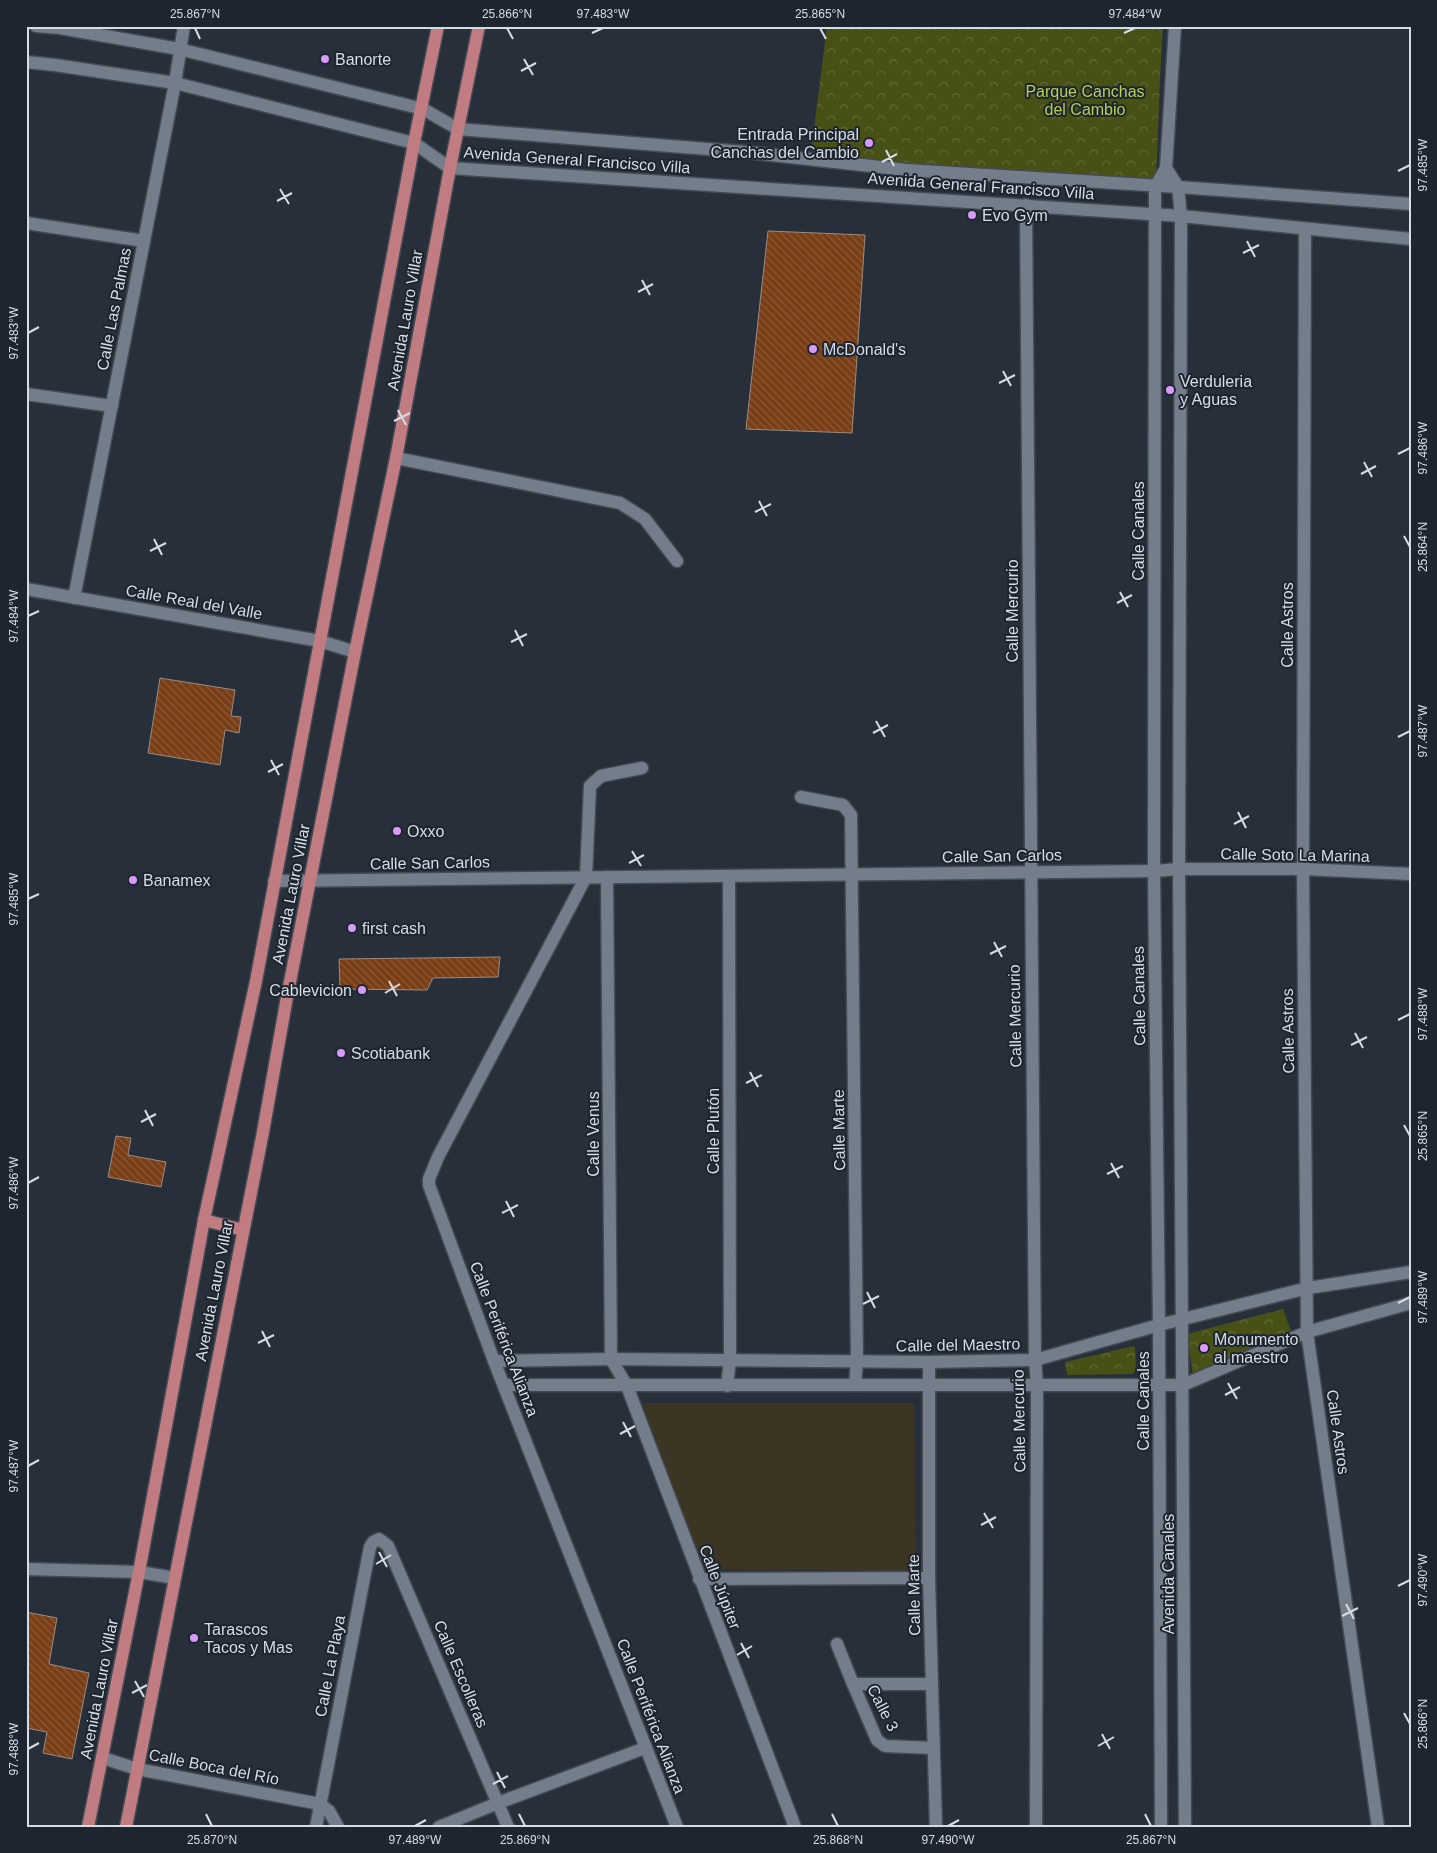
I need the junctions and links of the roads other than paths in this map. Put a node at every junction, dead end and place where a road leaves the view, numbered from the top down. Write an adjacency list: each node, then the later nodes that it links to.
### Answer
1 (36, 26): 6 (street, Avenida General Francisco Villa)
2 (184, 26): 6 (street, Calle Las Palmas)
3 (438, 26): 9 (main road, Avenida Lauro Villar)
4 (479, 26): 10 (main road, Avenida Lauro Villar)
5 (1175, 26): 13 (street)
6 (179, 49): 8 (street, Calle Las Palmas); 9 (street, Avenida General Francisco Villa)
7 (26, 62): 8 (street, Avenida General Francisco Villa)
8 (175, 82): 11 (street, Avenida General Francisco Villa); 23 (street, Calle Las Palmas)
9 (423, 108): 10 (street, Avenida General Francisco Villa); 11 (main road, Avenida Lauro Villar)
10 (458, 129): 12 (main road, Avenida Lauro Villar); 14 (street, Avenida General Francisco Villa)
11 (414, 143): 12 (street, Avenida General Francisco Villa); 30 (main road, Avenida Lauro Villar)
12 (450, 168): 17 (street, Avenida General Francisco Villa); 26 (main road, Avenida Lauro Villar)
13 (1166, 168): 14 (street); 15 (street)
14 (1155, 186): 15 (street, Avenida General Francisco Villa); 18 (street, Calle Canales)
15 (1178, 187): 16 (street, Avenida General Francisco Villa); 19 (street)
16 (1411, 204)
17 (1026, 205): 18 (street, Avenida General Francisco Villa); 37 (street, Calle Mercurio)
18 (1155, 214): 19 (street, Avenida General Francisco Villa); 36 (street, Calle Canales)
19 (1181, 216): 21 (street, Avenida General Francisco Villa); 34 (street)
20 (26, 223): 23 (street)
21 (1305, 229): 22 (street, Avenida General Francisco Villa); 35 (street, Calle Astros)
22 (1411, 239)
23 (144, 241): 25 (street, Calle Las Palmas)
24 (26, 394): 25 (street)
25 (112, 406): 29 (street, Calle Las Palmas)
26 (396, 458): 27 (street); 31 (main road, Avenida Lauro Villar)
27 (677, 560)
28 (26, 589): 29 (street, Calle Real del Valle)
29 (74, 598): 30 (street, Calle Real del Valle)
30 (320, 641): 31 (street, Calle Real del Valle); 43 (main road, Avenida Lauro Villar)
31 (355, 652): 44 (main road, Avenida Lauro Villar)
32 (642, 768): 41 (street)
33 (801, 797): 38 (street)
34 (1179, 869): 35 (street, Calle Soto La Marina); 36 (street, Calle Soto La Marina); 50 (street)
35 (1303, 869): 39 (street, Calle Soto La Marina); 48 (street, Calle Astros)
36 (1154, 871): 37 (street, Calle San Carlos); 51 (street, Calle Canales)
37 (1030, 872): 38 (street, Calle San Carlos); 55 (street, Calle Mercurio)
38 (851, 874): 40 (street, Calle San Carlos); 57 (street, Calle Marte)
39 (1411, 874)
40 (729, 876): 42 (street, Calle San Carlos); 54 (street, Calle Plutón)
41 (586, 877): 42 (street, Calle San Carlos); 44 (street, Calle San Carlos); 56 (street, Calle Periférica Alianza)
42 (607, 877): 53 (street, Calle Venus)
43 (274, 881): 44 (street, Calle San Carlos); 45 (main road, Avenida Lauro Villar)
44 (311, 881): 46 (main road, Avenida Lauro Villar)
45 (204, 1220): 46 (main road); 69 (main road, Avenida Lauro Villar)
46 (243, 1230): 70 (main road, Avenida Lauro Villar)
47 (1411, 1272): 48 (street, Calle del Maestro)
48 (1308, 1288): 50 (street, Calle del Maestro); 52 (street, Calle Astros)
49 (1411, 1303): 52 (street)
50 (1182, 1320): 51 (street, Calle del Maestro); 63 (street, Avenida Canales)
51 (1159, 1325): 55 (street, Calle del Maestro); 66 (street, Calle Canales)
52 (1307, 1332): 63 (street); 94 (street, Calle Astros)
53 (611, 1359): 54 (street, Calle del Maestro); 56 (street, Calle del Maestro); 64 (street)
54 (730, 1360): 57 (street, Calle del Maestro); 65 (street, Calle Plutón)
55 (1035, 1360): 58 (street, Calle del Maestro); 60 (street, Calle Mercurio)
56 (494, 1361): 61 (street, Calle Periférica Alianza)
57 (857, 1361): 58 (street, Calle del Maestro); 62 (street, Calle Marte)
58 (929, 1362): 59 (street, Calle Marte)
59 (929, 1384): 60 (street); 62 (street); 71 (street, Calle Marte)
60 (1037, 1384): 66 (street); 91 (street, Calle Mercurio)
61 (504, 1385): 64 (street); 76 (street, Calle Periférica Alianza)
62 (855, 1385): 65 (street)
63 (1183, 1385): 66 (street); 93 (street, Avenida Canales)
64 (627, 1386): 65 (street); 72 (street, Calle Júpiter)
65 (727, 1386)
66 (1159, 1386): 92 (street, Calle Canales)
67 (379, 1539): 80 (street, Calle Escolleras); 81 (street, Calle La Playa)
68 (26, 1569): 69 (street)
69 (139, 1572): 70 (street); 78 (main road, Avenida Lauro Villar)
70 (175, 1578): 79 (main road, Avenida Lauro Villar)
71 (929, 1578): 72 (street); 75 (street, Calle Marte)
72 (699, 1579): 89 (street, Calle Júpiter)
73 (838, 1644): 74 (street)
74 (852, 1684): 75 (street, Calle 3); 77 (street, Calle 3)
75 (932, 1684): 77 (street, Calle Marte)
76 (645, 1748): 80 (street); 88 (street, Calle Periférica Alianza)
77 (934, 1748): 90 (street, Calle Marte)
78 (102, 1758): 79 (street, Calle Boca del Río); 82 (main road, Avenida Lauro Villar)
79 (137, 1769): 81 (street, Calle Boca del Río); 83 (main road, Avenida Lauro Villar)
80 (498, 1803): 86 (street); 87 (street, Calle Escolleras)
81 (320, 1804): 84 (street, Calle La Playa); 85 (street)
82 (88, 1827)
83 (126, 1827)
84 (316, 1827)
85 (338, 1827)
86 (439, 1827)
87 (508, 1827)
88 (677, 1827)
89 (795, 1827)
90 (936, 1827)
91 (1036, 1827)
92 (1161, 1827)
93 (1186, 1827)
94 (1378, 1827)

